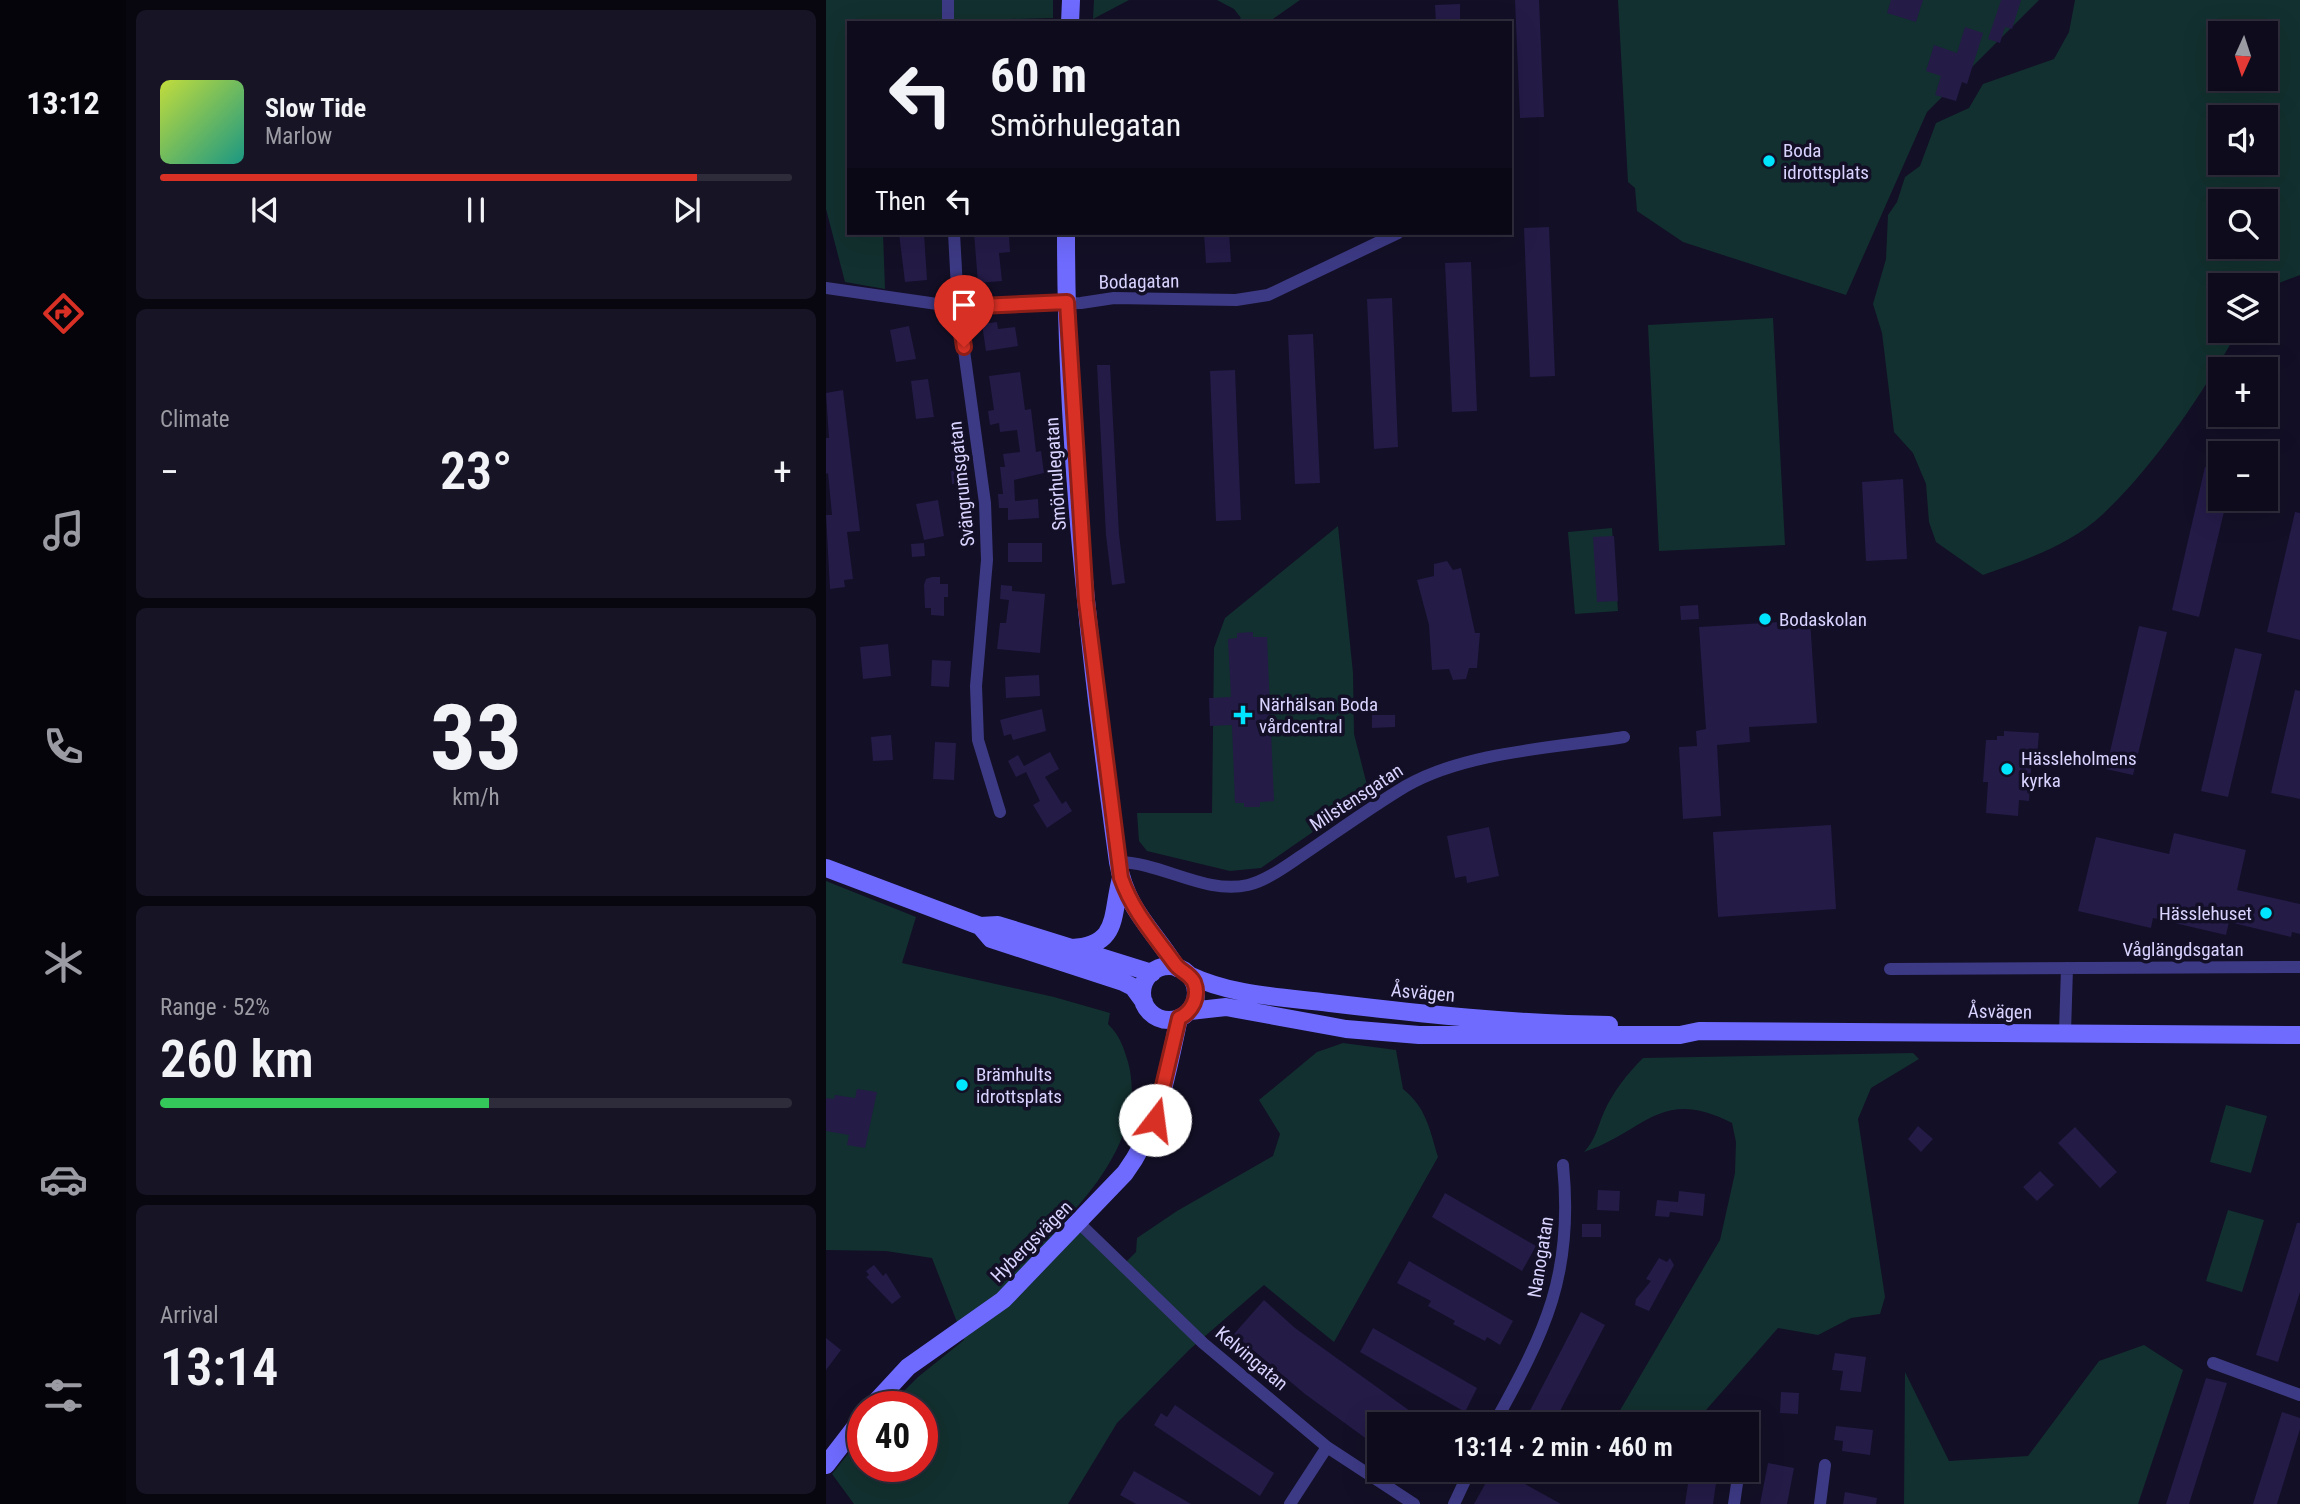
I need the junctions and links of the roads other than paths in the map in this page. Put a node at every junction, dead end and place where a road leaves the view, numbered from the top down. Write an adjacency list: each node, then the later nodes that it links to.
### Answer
1 (948, 0): 3 (street)
2 (1071, 0): 4 (street)
3 (948, 21)
4 (1070, 21)
5 (954, 235): 10 (street, Svängrumsgatan)
6 (1066, 235): 9 (street, Smörhulegatan)
7 (1394, 235): 9 (street, Bodagatan)
8 (826, 288): 10 (street, Bodagatan)
9 (1067, 302): 10 (street, Bodagatan); 14 (street, Smörhulegatan)
10 (958, 307): 12 (street, Svängrumsgatan)
11 (1624, 737): 14 (street, Milstensgatan)
12 (1000, 813)
13 (826, 868): 15 (street)
14 (1119, 870): 16 (street, Smörhulegatan); 17 (street, Smörhulegatan)
15 (979, 926): 17 (street); 23 (street)
16 (1153, 938): 21 (street, Smörhulegatan); 22 (street)
17 (1067, 949): 22 (street)
18 (2300, 967): 19 (street, Våglängdsgatan)
19 (2067, 968): 20 (street, Våglängdsgatan); 26 (street)
20 (1890, 969)
21 (1183, 971): 22 (street); 24 (street); 25 (street, Åsvägen)
22 (1153, 972): 23 (street)
23 (1148, 1008): 24 (street); 28 (street, Hybergsvägen)
24 (1184, 1014): 25 (street, Åsvägen); 28 (street, Hybergsvägen)
25 (1699, 1031): 26 (street, Åsvägen)
26 (2065, 1032): 27 (street, Åsvägen)
27 (2300, 1035)
28 (1167, 1064): 30 (street, Hybergsvägen)
29 (1563, 1165): 34 (street, Nanogatan)
30 (1079, 1223): 32 (street, Hybergsvägen); 36 (street, Kelvingatan)
31 (2213, 1363): 33 (street)
32 (886, 1391)
33 (2300, 1395)
34 (1501, 1412)
35 (847, 1438): 37 (street)
36 (1327, 1447): 41 (street); 42 (street, Kelvingatan)
37 (826, 1465)
38 (1825, 1465): 45 (street)
39 (1464, 1482): 43 (street)
40 (1737, 1482): 44 (street)
41 (1290, 1504)
42 (1414, 1504)
43 (1454, 1504)
44 (1734, 1504)
45 (1819, 1504)

